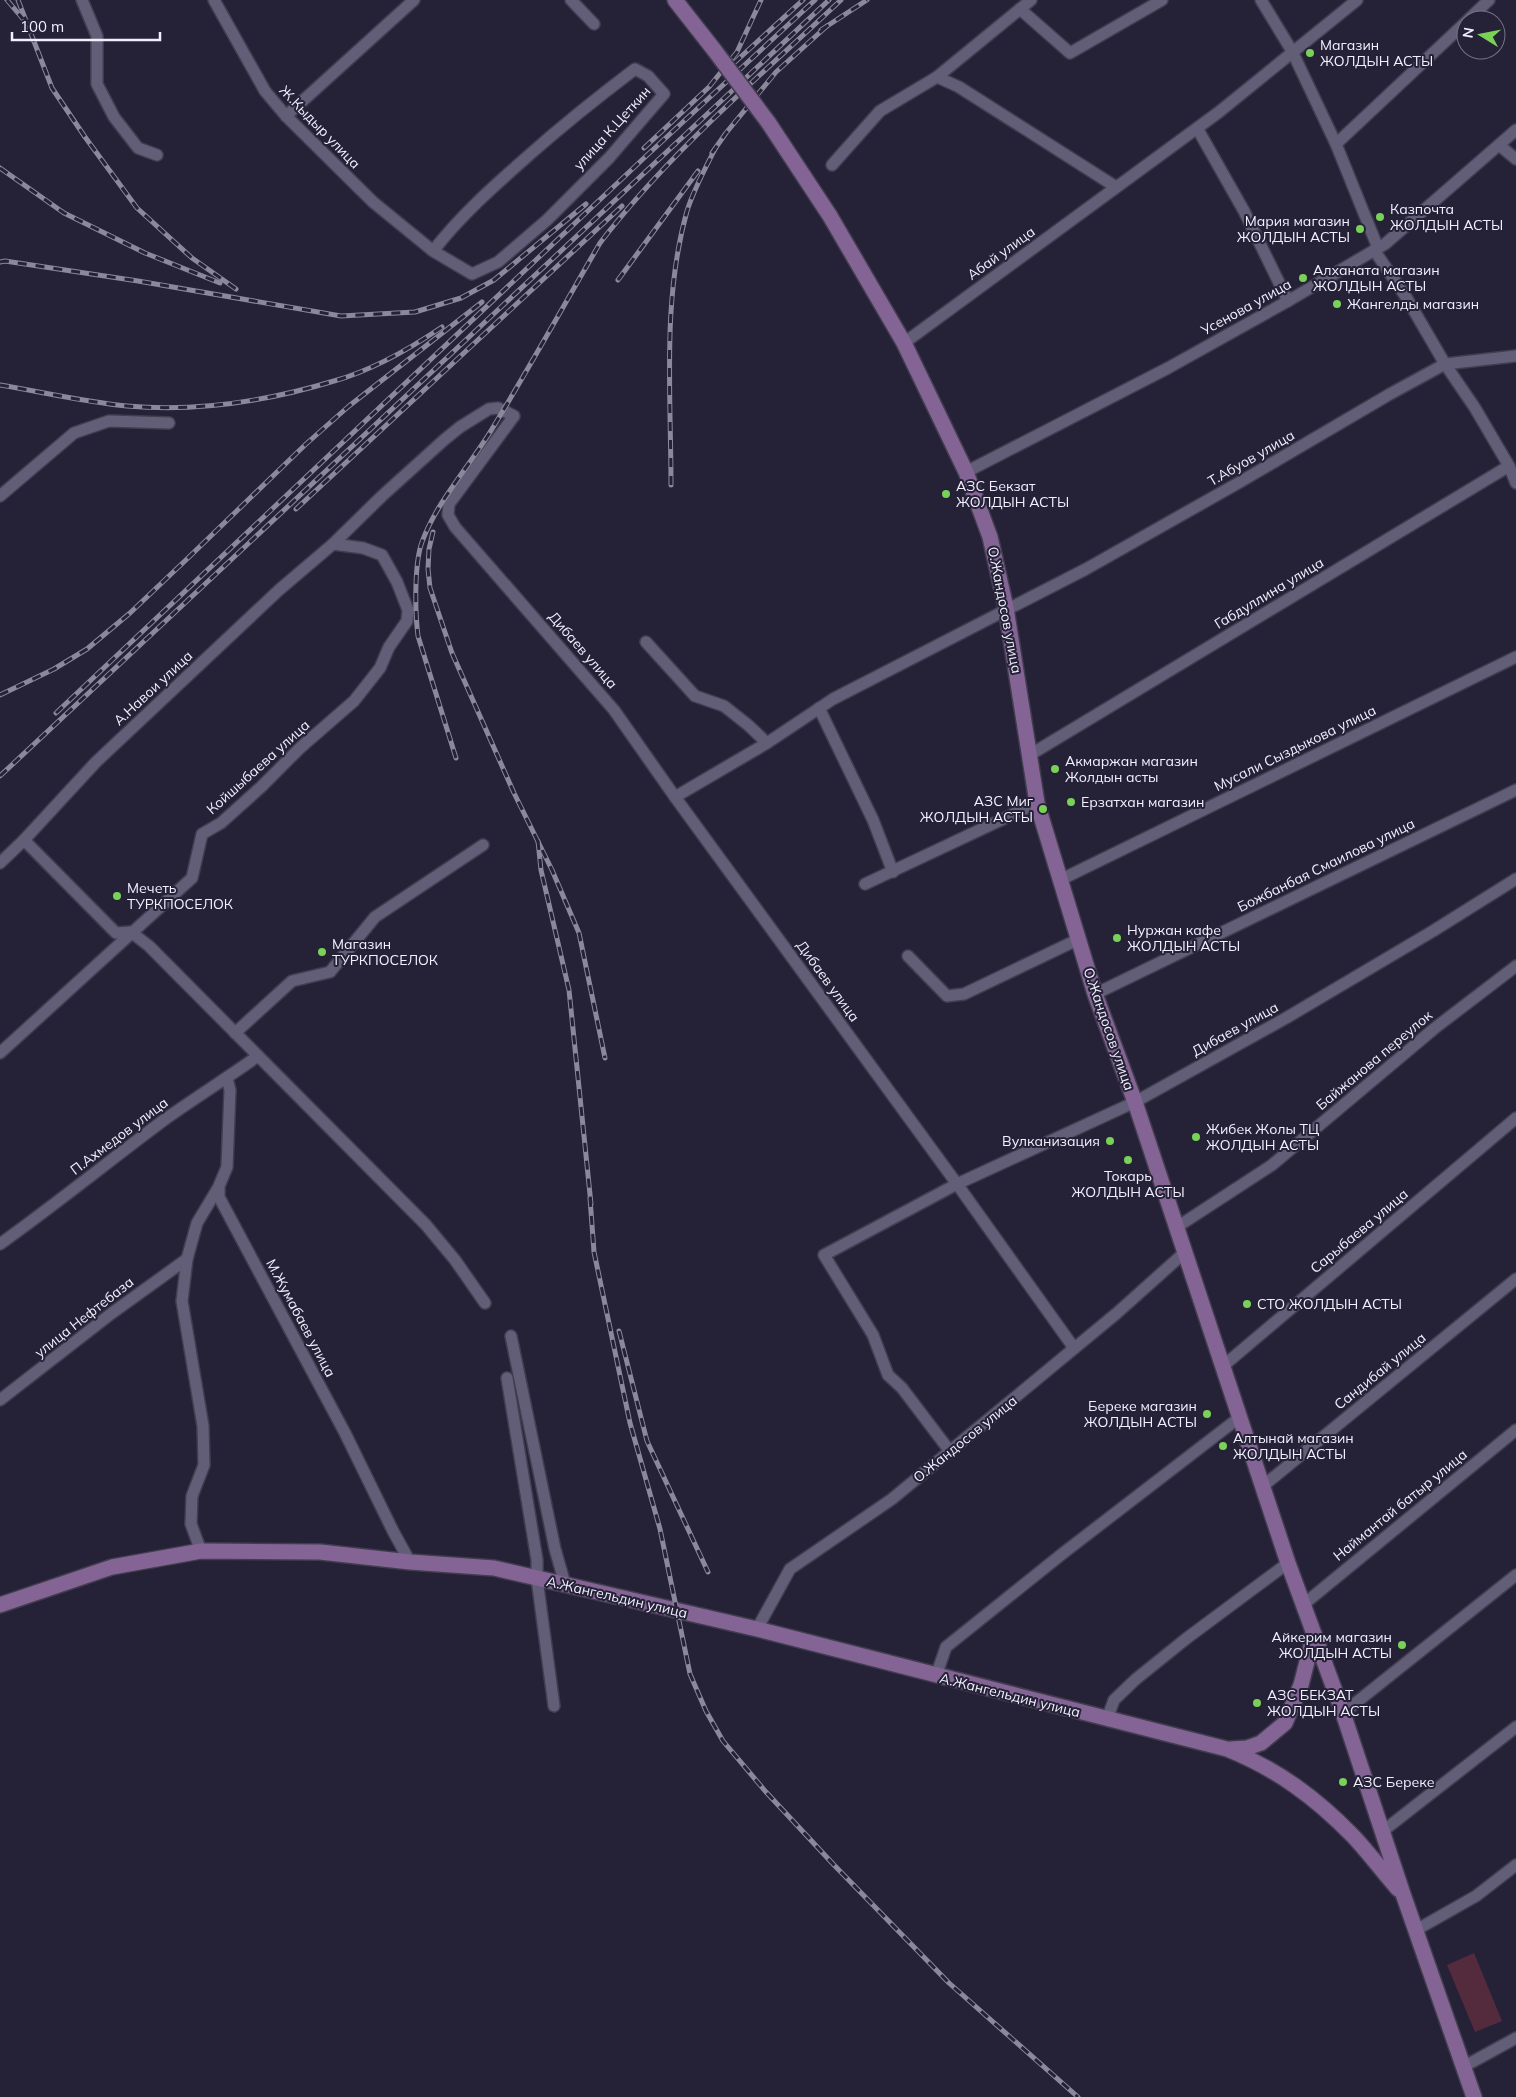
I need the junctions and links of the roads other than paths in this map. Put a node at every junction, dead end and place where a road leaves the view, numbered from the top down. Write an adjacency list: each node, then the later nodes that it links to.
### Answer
1 (82, 0): 22 (street)
2 (214, 0): 17 (street, Ж.Кыдыр улица)
3 (414, 0): 17 (street)
4 (571, 0): 13 (street)
5 (675, 0): 29 (main road, О.Жандосов улица, bridge)
6 (1031, 0): 11 (street)
7 (1162, 0): 11 (street)
8 (1262, 0): 15 (street)
9 (1357, 0): 15 (street, Абай улица)
10 (1489, 0): 12 (street)
11 (1020, 10): 16 (street)
12 (1479, 10)
13 (594, 24)
14 (1456, 31): 20 (street)
15 (1292, 51): 18 (street, Абай улица); 20 (street)
16 (937, 77): 24 (street); 25 (street)
17 (286, 116): 27 (street, Ж.Кыдыр улица)
18 (1197, 128): 25 (street, Абай улица); 28 (street)
19 (1516, 130): 21 (street, Усенова улица)
20 (1336, 144): 26 (street)
21 (1499, 145): 23 (street); 26 (street, Усенова улица)
22 (157, 155)
23 (1516, 159)
24 (832, 165)
25 (1116, 188): 29 (street, Абай улица)
26 (1376, 249): 28 (street, Усенова улица); 31 (street)
27 (433, 251): 27 (street, улица К.Цеткин)
28 (1288, 301): 34 (street, Усенова улица)
29 (904, 343): 34 (main road, О.Жандосов улица)
30 (1516, 356): 31 (street, Т.Абуов улица)
31 (1445, 364): 33 (street); 38 (street, Т.Абуов улица)
32 (169, 423): 36 (street)
33 (1509, 466): 35 (street); 43 (street, Габдуллина улица)
34 (966, 472): 38 (main road, О.Жандосов улица)
35 (1516, 483)
36 (0, 496)
37 (334, 544): 45 (street, Дибаев улица); 47 (street, А.Навои улица); 54 (street, Койшыбаева улица)
38 (1006, 608): 41 (street); 43 (main road, О.Жандосов улица)
39 (646, 642): 42 (street)
40 (1516, 657): 52 (street, Мусали Сыздыкова улица)
41 (818, 708): 42 (street); 50 (street)
42 (767, 743): 45 (street)
43 (1028, 756): 46 (main road, О.Жандосов улица)
44 (1516, 790): 58 (street, Божбанбая Смаилова улица)
45 (675, 797): 65 (street, Дибаев улица)
46 (1037, 803): 50 (street); 52 (main road, О.Жандосов улица)
47 (24, 840): 49 (street, А.Навои улица); 54 (street)
48 (483, 845): 59 (street)
49 (0, 863)
50 (893, 872): 53 (street)
51 (1516, 879): 63 (street, Дибаев улица)
52 (1060, 880): 55 (main road, О.Жандосов улица)
53 (865, 884)
54 (131, 932): 59 (street); 60 (street, Койшыбаева улица)
55 (1079, 939): 56 (street); 58 (main road, О.Жандосов улица)
56 (908, 956)
57 (1516, 966): 67 (street, Байжанова переулок)
58 (1095, 994): 63 (main road, О.Жандосов улица)
59 (236, 1033): 61 (street)
60 (0, 1053)
61 (258, 1056): 62 (street, П.Ахмедов улица); 72 (street)
62 (227, 1078): 66 (street); 68 (street, П.Ахмедов улица)
63 (1135, 1102): 65 (street, Дибаев улица); 67 (main road, О.Жандосов улица)
64 (1516, 1118): 75 (street, Сарыбаева улица)
65 (957, 1184): 74 (street, Дибаев улица); 80 (street, Дибаев улица)
66 (219, 1186): 70 (street); 83 (street, М.Жумабаев улица)
67 (1177, 1227): 69 (main road, О.Жандосов улица)
68 (0, 1244)
69 (1184, 1253): 74 (street, О.Жандосов улица); 75 (main road, О.Жандосов улица)
70 (187, 1259): 77 (street, улица Нефтебаза); 82 (street)
71 (1516, 1279): 81 (street, Сандибай улица)
72 (485, 1303)
73 (511, 1336): 87 (street)
74 (1074, 1348): 80 (street, О.Жандосов улица)
75 (1222, 1367): 78 (main road, О.Жандосов улица)
76 (507, 1378): 86 (street)
77 (0, 1400)
78 (1240, 1417): 81 (main road, О.Жандосов улица); 92 (street)
79 (1516, 1430): 88 (street, Наймантай батыр улица)
80 (949, 1450): 90 (street, О.Жандосов улица)
81 (1263, 1486): 84 (main road, О.Жандосов улица)
82 (201, 1551): 83 (main road, А.Жангельдин улица); 89 (main road, А.Жангельдин улица)
83 (410, 1562): 86 (main road, А.Жангельдин улица)
84 (1288, 1562): 88 (main road, О.Жандосов улица); 95 (street)
85 (1516, 1575): 94 (street)
86 (537, 1579): 87 (main road, А.Жангельдин улица); 93 (street)
87 (565, 1584): 90 (main road, А.Жангельдин улица)
88 (1304, 1604): 91 (main road, О.Жандосов улица)
89 (0, 1606)
90 (757, 1629): 92 (main road, А.Жангельдин улица)
91 (1314, 1634): 94 (main road, О.Жандосов улица); 97 (main road)
92 (936, 1676): 95 (main road, А.Жангельдин улица)
93 (554, 1706)
94 (1343, 1713): 98 (main road, О.Жандосов улица)
95 (1107, 1719): 97 (main road, А.Жангельдин улица)
96 (1516, 1727): 98 (street)
97 (1228, 1749): 100 (main road)
98 (1383, 1831): 100 (main road, О.Жандосов улица)
99 (1516, 1864): 101 (street)
100 (1403, 1894): 101 (main road, О.Жандосов улица)
101 (1416, 1930): 103 (main road, О.Жандосов улица)
102 (1516, 2038): 103 (street)
103 (1463, 2067): 104 (main road, О.Жандосов улица)
104 (1474, 2097)

